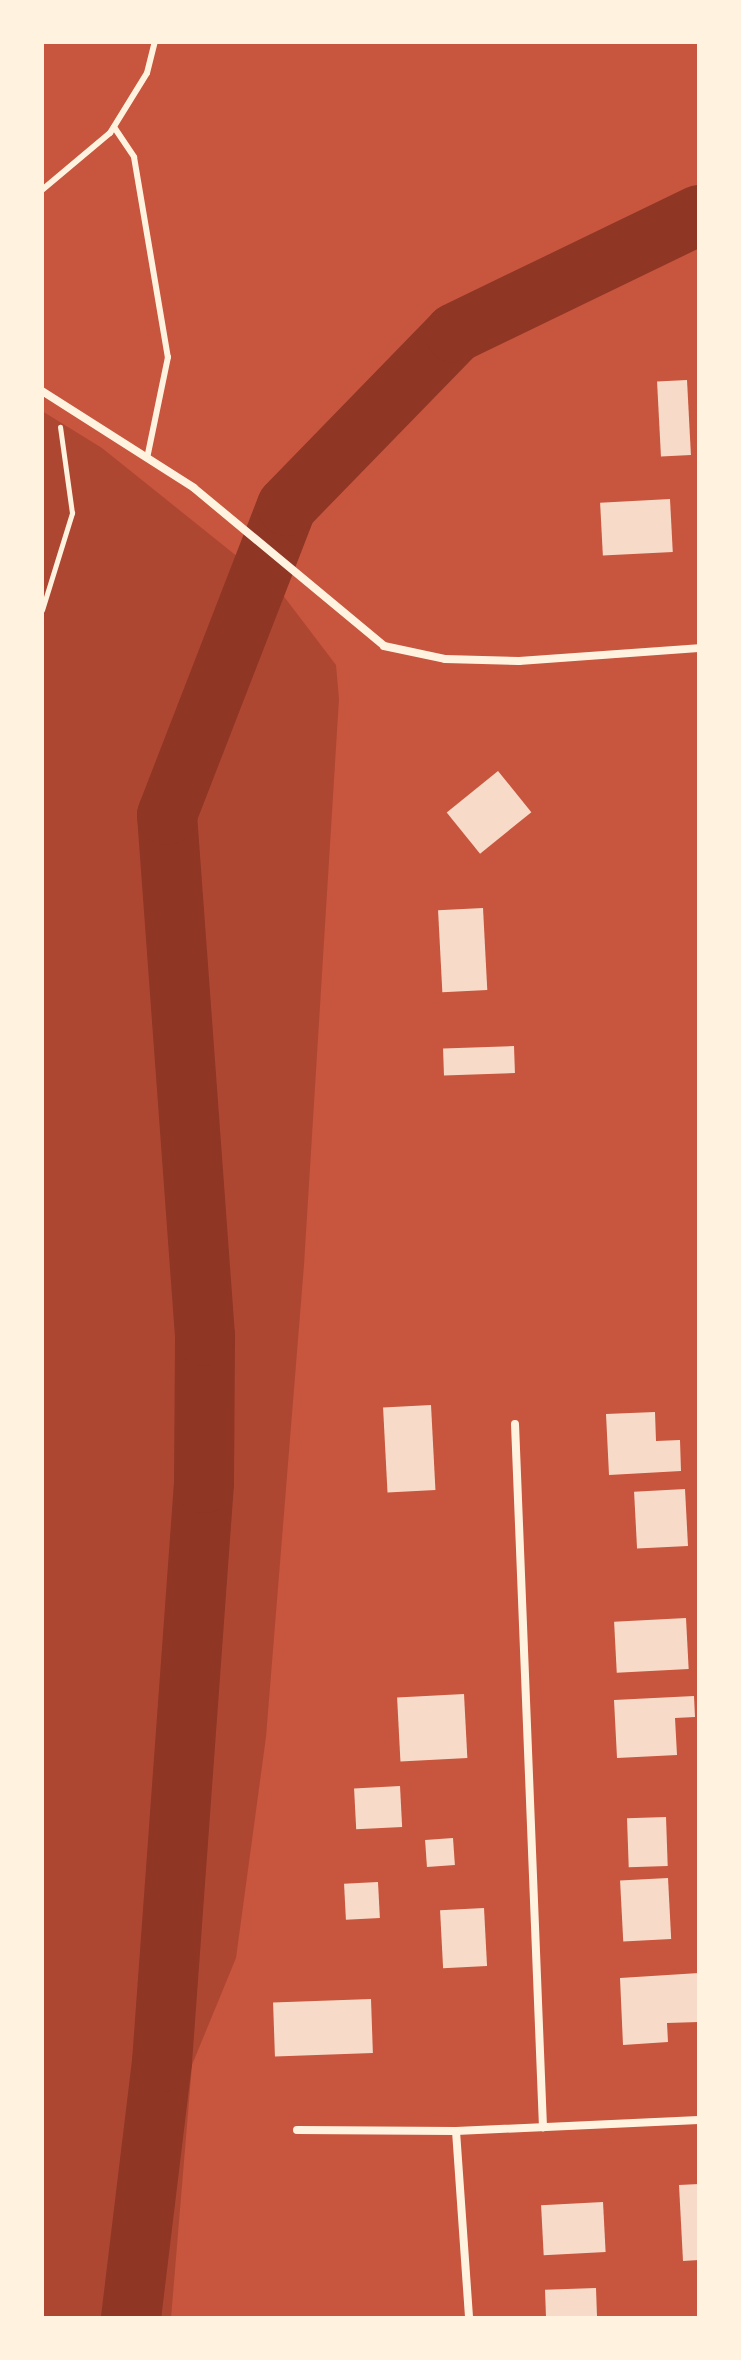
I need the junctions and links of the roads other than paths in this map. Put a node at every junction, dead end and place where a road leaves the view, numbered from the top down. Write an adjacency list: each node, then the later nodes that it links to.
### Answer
1 (155, 42): 2 (lane)
2 (114, 127): 3 (lane); 5 (lane)
3 (42, 190)
4 (42, 391): 5 (street)
5 (147, 458): 6 (street)
6 (699, 648)
7 (515, 1424): 9 (street)
8 (699, 2120): 9 (street)
9 (543, 2127): 11 (street)
10 (297, 2130): 11 (street)
11 (456, 2131): 12 (street)
12 (469, 2318)

